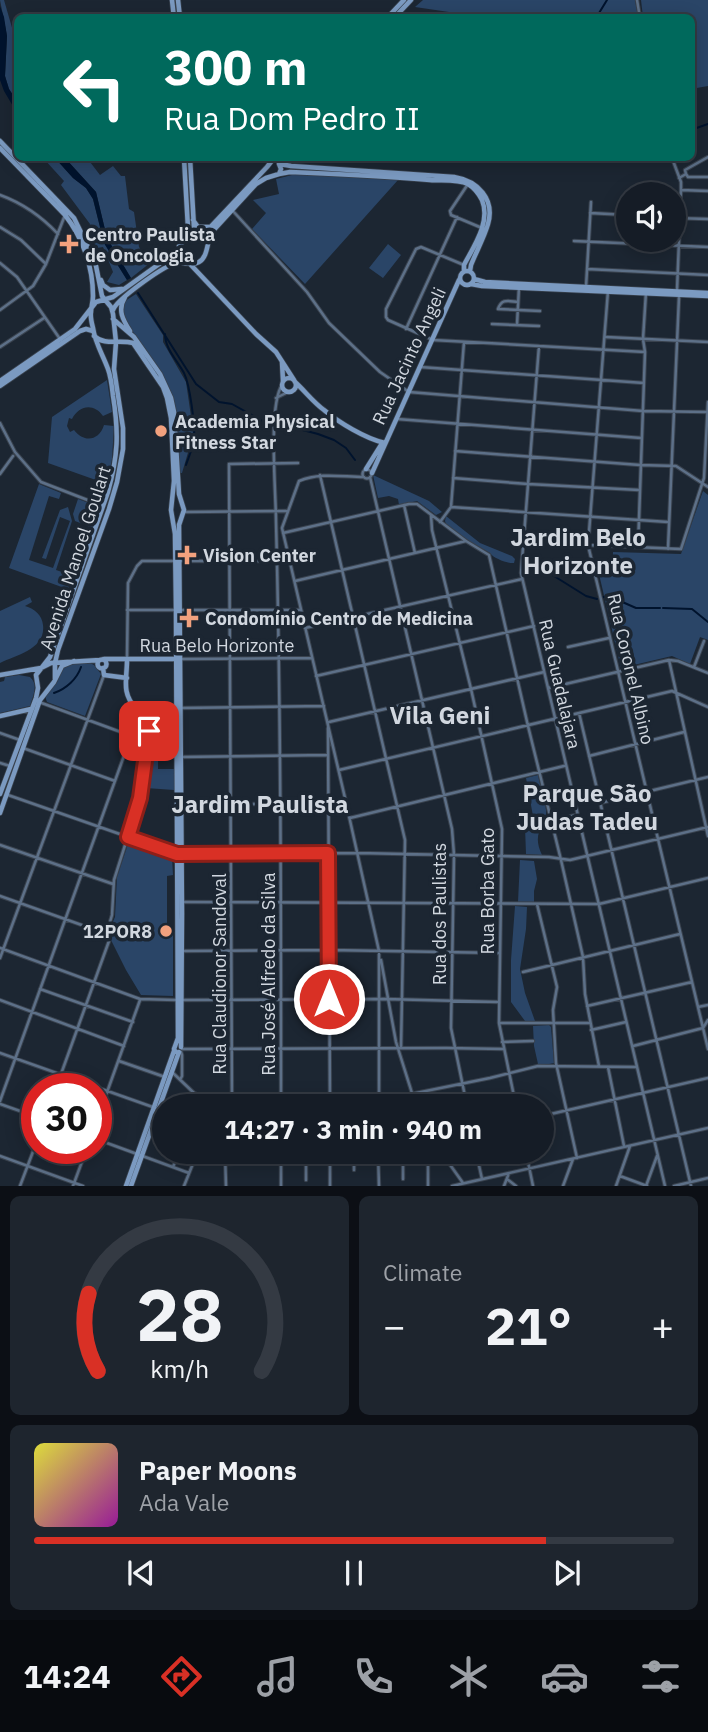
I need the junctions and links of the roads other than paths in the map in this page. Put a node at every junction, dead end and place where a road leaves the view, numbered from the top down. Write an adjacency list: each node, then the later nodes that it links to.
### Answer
1 (404, 0): 3 (main road)
2 (411, 0): 4 (main road)
3 (391, 14)
4 (398, 14)
5 (0, 141): 7 (main road)
6 (0, 148): 30 (main road)
7 (14, 156)
8 (708, 157): 17 (street)
9 (19, 161): 59 (main road)
10 (184, 161): 40 (main road)
11 (190, 161): 34 (main road)
12 (271, 161): 15 (main road)
13 (279, 161): 15 (main road); 16 (main road); 18 (main road)
14 (673, 161): 20 (street)
15 (268, 165): 18 (main road); 35 (main road)
16 (376, 174): 18 (main road); 22 (main road)
17 (686, 174): 19 (street); 20 (street)
18 (276, 175): 27 (main road)
19 (708, 177)
20 (679, 178): 21 (street)
21 (680, 182)
22 (469, 183): 31 (street); 37 (main road)
23 (686, 190): 24 (street)
24 (708, 191)
25 (0, 195): 38 (street)
26 (591, 202): 28 (street)
27 (232, 210): 46 (main road); 108 (street)
28 (590, 213): 29 (street); 42 (street)
29 (616, 214)
30 (65, 215): 38 (street); 74 (main road)
31 (457, 217): 37 (street); 49 (street)
32 (686, 218): 33 (street)
33 (708, 219)
34 (193, 220): 35 (main road); 39 (main road)
35 (213, 225): 39 (main road)
36 (0, 227): 53 (street)
37 (484, 229): 54 (main road)
38 (58, 233): 53 (street)
39 (198, 237): 40 (main road); 46 (main road)
40 (185, 238): 44 (main road)
41 (574, 241): 42 (street)
42 (589, 242): 43 (street); 55 (street)
43 (616, 243)
44 (179, 246): 51 (main road); 67 (main road)
45 (686, 246): 47 (street)
46 (206, 247): 52 (main road)
47 (708, 247)
48 (679, 252): 56 (street)
49 (440, 255): 54 (street); 83 (street); 83 (street)
50 (0, 262): 66 (street)
51 (188, 263): 52 (main road); 57 (main road); 67 (main road)
52 (198, 263): 57 (main road)
53 (46, 264): 66 (street)
54 (466, 269): 60 (main road); 61 (main road)
55 (587, 270): 56 (street); 64 (street)
56 (677, 274): 58 (street); 69 (street)
57 (199, 275): 98 (main road)
58 (708, 275)
59 (99, 277): 67 (main road); 71 (main road)
60 (459, 280): 61 (main road); 88 (main road, Rua Jacinto Angeli)
61 (473, 281): 62 (main road); 63 (main road)
62 (543, 286): 63 (main road); 64 (main road); 65 (main road)
63 (519, 287): 72 (street)
64 (586, 287): 65 (main road)
65 (608, 290): 68 (main road); 86 (street, Rua Coronel Albino)
66 (27, 291): 75 (street); 79 (street)
67 (127, 291): 71 (main road); 78 (main road); 85 (main road)
68 (646, 291): 69 (main road); 87 (street)
69 (678, 293): 70 (main road); 89 (street)
70 (708, 295)
71 (105, 301): 74 (main road); 78 (main road)
72 (518, 302): 76 (street); 76 (street)
73 (0, 303): 75 (street)
74 (92, 307): 84 (main road); 90 (main road)
75 (2, 309)
76 (518, 310): 77 (street); 81 (street)
77 (540, 311)
78 (113, 316): 85 (main road); 91 (main road, Avenida Manoel Goulart)
79 (44, 317): 90 (street); 95 (street)
80 (492, 324): 81 (street)
81 (517, 325): 82 (street)
82 (539, 326)
83 (406, 329): 88 (street)
84 (94, 334): 90 (main road); 91 (main road); 148 (main road, Avenida Manoel Goulart)
85 (134, 337): 119 (main road)
86 (605, 337): 87 (street); 96 (street, Rua Coronel Albino)
87 (643, 339): 89 (street); 97 (street)
88 (433, 340): 92 (street); 99 (main road, Rua Jacinto Angeli)
89 (678, 340): 93 (street); 116 (street)
90 (61, 342): 106 (main road)
91 (116, 342): 119 (main road); 197 (main road, Avenida Manoel Goulart)
92 (464, 342): 94 (street); 100 (street)
93 (708, 342)
94 (539, 346): 96 (street); 101 (street, Rua Guadalajara)
95 (0, 347)
96 (604, 349): 97 (street); 102 (street, Rua Coronel Albino)
97 (645, 352): 105 (street)
98 (280, 358): 103 (main road); 104 (main road)
99 (420, 367): 100 (street); 108 (main road, Rua Jacinto Angeli)
100 (462, 370): 101 (street); 110 (street)
101 (537, 375): 102 (street); 112 (street, Rua Guadalajara)
102 (601, 380): 105 (street); 114 (street, Rua Coronel Albino)
103 (294, 381): 104 (main road); 107 (main road); 109 (main road)
104 (282, 383): 107 (main road); 111 (street, Rua José Alfredo da Silva)
105 (644, 383): 115 (street)
106 (0, 384)
107 (290, 391): 109 (main road); 111 (street)
108 (409, 392): 110 (street); 118 (main road, Rua Jacinto Angeli)
109 (307, 394): 125 (main road)
110 (460, 397): 112 (street); 121 (street)
111 (276, 398): 131 (street, Rua José Alfredo da Silva)
112 (535, 402): 114 (street); 122 (street, Rua Guadalajara)
113 (708, 402): 117 (street)
114 (599, 407): 115 (street); 123 (street, Rua Coronel Albino)
115 (643, 411): 116 (street); 124 (street)
116 (675, 412): 117 (street); 133 (street)
117 (708, 412): 141 (street)
118 (397, 419): 121 (street); 125 (main road, Rua Jacinto Angeli)
119 (172, 421): 146 (main road); 149 (main road)
120 (0, 423): 148 (street)
121 (457, 424): 122 (street); 126 (street)
122 (533, 429): 123 (street); 128 (street, Rua Guadalajara)
123 (597, 435): 124 (street); 129 (street, Rua Coronel Albino)
124 (641, 438): 132 (street)
125 (385, 443): 134 (main road, Rua Jacinto Angeli); 137 (main road, Rua Jacinto Angeli)
126 (455, 451): 128 (street); 140 (street)
127 (13, 456): 135 (street)
128 (531, 456): 129 (street); 142 (street, Rua Guadalajara)
129 (595, 462): 132 (street); 144 (street, Rua Coronel Albino)
130 (298, 463): 131 (street)
131 (275, 464): 151 (street, Rua José Alfredo da Silva); 154 (street, Rua Claudionor Sandoval)
132 (640, 466): 133 (street); 145 (street)
133 (671, 467): 141 (street); 162 (street)
134 (365, 470): 137 (street); 138 (street); 139 (street)
135 (0, 474)
136 (320, 475): 139 (street); 152 (street); 163 (street)
137 (371, 475): 138 (street); 155 (street, Rua dos Paulistas)
138 (364, 477): 139 (street)
139 (352, 478)
140 (453, 478): 142 (street); 150 (street)
141 (703, 483): 143 (street); 170 (street)
142 (528, 484): 144 (street); 153 (street, Rua Guadalajara)
143 (708, 487)
144 (593, 488): 145 (street); 159 (street, Rua Coronel Albino)
145 (639, 491): 160 (street)
146 (182, 505): 149 (main road); 157 (main road)
147 (404, 505): 155 (street); 158 (street); 171 (street)
148 (103, 506): 212 (main road, Avenida Manoel Goulart)
149 (172, 507): 156 (main road)
150 (451, 507): 153 (street); 161 (street)
151 (276, 511): 152 (street); 154 (street); 176 (street, Rua José Alfredo da Silva)
152 (287, 511): 164 (street)
153 (526, 511): 159 (street); 165 (street, Rua Guadalajara)
154 (229, 512): 157 (street); 175 (street, Rua Claudionor Sandoval)
155 (378, 512): 163 (street); 172 (street, Rua dos Paulistas)
156 (173, 514): 157 (main road); 173 (main road)
157 (183, 514): 173 (main road)
158 (431, 515): 161 (street); 169 (street, Rua Borba Gato)
159 (591, 517): 160 (street); 167 (street, Rua Coronel Albino)
160 (639, 519): 162 (street); 168 (street)
161 (440, 522): 166 (street)
162 (668, 522): 170 (street)
163 (330, 523): 164 (street); 177 (street)
164 (283, 533): 174 (street)
165 (524, 539): 167 (street); 178 (street, Rua Guadalajara)
166 (466, 541): 169 (street); 180 (street)
167 (589, 545): 168 (street); 192 (street, Rua Coronel Albino)
168 (638, 547): 170 (street)
169 (436, 549): 171 (street); 181 (street, Rua Borba Gato)
170 (668, 549)
171 (415, 554): 172 (street)
172 (390, 559): 177 (street); 182 (street, Rua dos Paulistas)
173 (177, 561): 175 (street); 183 (street); 184 (main road)
174 (289, 561): 176 (street); 179 (street)
175 (229, 562): 176 (street); 185 (street, Rua Claudionor Sandoval)
176 (277, 562): 186 (street, Rua José Alfredo da Silva)
177 (342, 570): 179 (street); 188 (street)
178 (522, 579): 180 (street); 189 (street, Rua Guadalajara)
179 (294, 582): 187 (street)
180 (496, 585): 181 (street); 191 (street)
181 (448, 596): 182 (street); 194 (street, Rua Borba Gato)
182 (401, 607): 188 (street); 196 (street, Rua dos Paulistas)
183 (127, 610): 184 (street); 204 (street)
184 (178, 610): 185 (street); 200 (main road)
185 (229, 610): 186 (street); 201 (street, Rua Claudionor Sandoval)
186 (279, 610): 187 (street); 198 (street, Rua José Alfredo da Silva)
187 (301, 610): 190 (street)
188 (353, 618): 190 (street); 209 (street)
189 (534, 626): 191 (street); 214 (street, Rua Guadalajara)
190 (305, 628): 199 (street)
191 (506, 632): 194 (street); 221 (street)
192 (611, 637): 195 (street); 213 (street, Rua Coronel Albino)
193 (704, 641): 211 (street)
194 (459, 643): 196 (street); 225 (street, Rua Borba Gato)
195 (568, 647)
196 (412, 653): 209 (street); 227 (street, Rua dos Paulistas)
197 (57, 654): 207 (main road); 208 (main road, Avenida Manoel Goulart)
198 (279, 658): 199 (street, Rua Belo Horizonte); 201 (street, Rua Belo Horizonte); 231 (street, Rua José Alfredo da Silva)
199 (312, 658): 218 (street)
200 (178, 659): 201 (street, Rua Belo Horizonte); 204 (main road, Rua Belo Horizonte); 233 (main road)
201 (229, 659): 234 (street, Rua Claudionor Sandoval)
202 (86, 660): 203 (main road, Rua Belo Horizonte); 206 (main road); 210 (main road)
203 (102, 660): 204 (main road, Rua Belo Horizonte); 210 (main road)
204 (125, 660): 210 (main road); 220 (main road)
205 (669, 660): 211 (street); 213 (street); 226 (street)
206 (74, 661): 207 (main road); 219 (main road)
207 (67, 662): 208 (main road)
208 (55, 663): 212 (main road); 219 (main road, Avenida Manoel Goulart)
209 (364, 665): 218 (street); 237 (street)
210 (103, 667): 217 (main road)
211 (694, 667): 215 (street)
212 (41, 668): 216 (main road); 219 (main road); 222 (main road, Avenida Manoel Goulart)
213 (619, 671): 224 (street); 228 (street, Rua Coronel Albino)
214 (544, 672): 221 (street); 224 (street, Rua Guadalajara)
215 (708, 673)
216 (0, 675)
217 (104, 675): 220 (main road); 243 (street)
218 (316, 676): 230 (street)
219 (55, 677): 223 (main road, Avenida Manoel Goulart)
220 (127, 678): 236 (main road)
221 (517, 679): 225 (street); 245 (street)
222 (37, 683): 223 (main road); 229 (main road, Avenida Manoel Goulart)
223 (52, 685): 229 (main road, Avenida Manoel Goulart)
224 (548, 688): 242 (street, Rua Guadalajara)
225 (471, 690): 227 (street); 250 (street, Rua Borba Gato)
226 (676, 693): 228 (street); 232 (street); 247 (street)
227 (423, 701): 237 (street); 255 (street, Rua dos Paulistas)
228 (626, 702): 239 (street); 253 (street, Rua Coronel Albino)
229 (36, 705): 238 (main road); 241 (main road, Avenida Manoel Goulart); 243 (street); 254 (main road, Avenida Manoel Goulart)
230 (324, 706): 231 (street); 244 (street)
231 (280, 707): 234 (street); 257 (street, Rua José Alfredo da Silva)
232 (708, 707)
233 (178, 708): 234 (street); 235 (main road); 261 (main road)
234 (230, 708): 259 (street, Rua Claudionor Sandoval)
235 (154, 709): 236 (main road); 246 (main road)
236 (138, 712): 246 (street); 249 (street)
237 (375, 712): 244 (street); 262 (street)
238 (13, 713): 240 (main road); 241 (main road)
239 (579, 713): 242 (street); 260 (street)
240 (0, 716)
241 (28, 718): 251 (main road, Avenida Manoel Goulart)
242 (555, 719): 245 (street); 266 (street, Rua Guadalajara)
243 (87, 720): 249 (street); 264 (street)
244 (327, 723): 258 (street); 267 (street)
245 (528, 726): 250 (street); 268 (street)
246 (149, 731): 252 (street)
247 (684, 732): 253 (street); 270 (street)
248 (0, 733): 251 (street)
249 (131, 736): 252 (street); 271 (street)
250 (482, 737): 255 (street); 272 (street, Rua Borba Gato)
251 (20, 740): 265 (main road, Avenida Manoel Goulart)
252 (148, 741): 256 (street)
253 (636, 744): 260 (street); 273 (street, Rua Coronel Albino)
254 (23, 748): 264 (street); 275 (main road, Avenida Manoel Goulart)
255 (434, 748): 262 (street); 276 (street, Rua dos Paulistas)
256 (146, 754): 261 (street); 292 (street)
257 (280, 755): 258 (street); 259 (street); 280 (street, Rua José Alfredo da Silva)
258 (328, 755): 281 (street)
259 (230, 756): 261 (street); 279 (street, Rua Claudionor Sandoval)
260 (589, 756): 277 (street)
261 (179, 757): 278 (main road); 300 (main road)
262 (386, 759): 267 (street); 283 (street)
263 (0, 763): 265 (street)
264 (70, 765): 271 (street); 284 (street)
265 (10, 766): 274 (main road, Avenida Manoel Goulart)
266 (566, 766): 268 (street); 286 (street, Rua Guadalajara)
267 (339, 770): 282 (street)
268 (539, 772): 272 (street); 288 (street)
269 (708, 777): 270 (street)
270 (695, 780): 273 (street); 290 (street)
271 (115, 781): 289 (street)
272 (492, 784): 276 (street); 303 (street, Rua Borba Gato)
273 (647, 792): 277 (street); 293 (street, Rua Coronel Albino)
274 (0, 793): 275 (street)
275 (7, 795): 284 (street); 285 (main road, Avenida Manoel Goulart)
276 (445, 795): 283 (street); 302 (street, Rua dos Paulistas)
277 (600, 803): 295 (street)
278 (181, 804): 279 (street); 300 (main road)
279 (230, 804): 280 (street); 301 (street, Rua Claudionor Sandoval)
280 (280, 804): 281 (street); 296 (street, Rua José Alfredo da Silva)
281 (328, 804): 282 (street); 297 (street)
282 (347, 804): 287 (street)
283 (397, 807): 287 (street); 299 (street)
284 (54, 811): 289 (street); 305 (street)
285 (0, 813)
286 (577, 815): 288 (street); 304 (street, Rua Guadalajara)
287 (350, 818): 298 (street)
288 (551, 820): 306 (street)
289 (99, 827): 292 (street); 307 (street)
290 (707, 827): 291 (street); 293 (street)
291 (708, 836)
292 (128, 837): 300 (street); 309 (street)
293 (658, 839): 295 (street); 310 (street, Rua Coronel Albino)
294 (0, 845): 305 (street)
295 (611, 851): 304 (street); 312 (street)
296 (280, 853): 297 (street); 301 (street); 316 (street, Rua José Alfredo da Silva)
297 (328, 853): 298 (street); 317 (street)
298 (358, 853): 299 (street); 318 (street)
299 (405, 853): 302 (street); 319 (street)
300 (179, 854): 301 (street); 313 (main road); 332 (main road)
301 (231, 854): 314 (street, Rua Claudionor Sandoval)
302 (454, 855): 303 (street); 320 (street, Rua dos Paulistas)
303 (501, 856): 306 (street); 321 (street, Rua Borba Gato)
304 (587, 856): 306 (street); 324 (street, Rua Guadalajara)
305 (37, 858): 307 (street); 315 (street)
306 (561, 860): 323 (street)
307 (82, 873): 309 (street); 325 (street)
308 (708, 878): 310 (street)
309 (114, 884): 326 (street)
310 (670, 886): 312 (street); 327 (street, Rua Coronel Albino)
311 (0, 896): 315 (street)
312 (622, 898): 324 (street); 328 (street)
313 (182, 902): 314 (street); 332 (main road)
314 (231, 902): 316 (street); 333 (street, Rua Claudionor Sandoval)
315 (20, 903): 325 (street); 329 (street)
316 (280, 903): 317 (street); 330 (street, Rua José Alfredo da Silva)
317 (329, 903): 318 (street); 331 (street)
318 (369, 903): 319 (street); 336 (street)
319 (404, 903): 320 (street); 334 (street)
320 (453, 903): 321 (street); 337 (street, Rua dos Paulistas)
321 (500, 903): 322 (street); 338 (street, Rua Borba Gato)
322 (537, 904): 323 (street); 342 (street)
323 (571, 904): 324 (street); 339 (street)
324 (599, 904): 335 (street, Rua Guadalajara)
325 (66, 919): 326 (street); 341 (street)
326 (107, 934): 344 (street)
327 (681, 934): 328 (street); 345 (street, Rua Coronel Albino)
328 (634, 945): 335 (street); 347 (street)
329 (2, 948): 340 (street); 341 (street)
330 (281, 950): 331 (street); 333 (street); 351 (street, Rua José Alfredo da Silva)
331 (329, 950): 336 (street); 352 (street)
332 (180, 951): 333 (street); 357 (main road)
333 (230, 951): 350 (street, Rua Claudionor Sandoval)
334 (404, 951): 336 (street); 337 (street); 355 (street)
335 (610, 951): 339 (street); 348 (street, Rua Guadalajara)
336 (379, 952): 353 (street); 354 (street)
337 (452, 952): 338 (street); 358 (street, Rua dos Paulistas)
338 (499, 953): 359 (street, Rua Borba Gato)
339 (583, 957): 342 (street); 362 (street)
340 (0, 958)
341 (49, 965): 344 (street); 346 (street)
342 (551, 965): 343 (street); 369 (street)
343 (523, 972)
344 (95, 982): 349 (street); 361 (street)
345 (692, 982): 347 (street); 363 (street, Rua Coronel Albino)
346 (40, 989): 361 (street); 364 (street)
347 (645, 993): 348 (street); 375 (street)
348 (621, 998): 362 (street); 367 (street, Rua Guadalajara)
349 (140, 999): 357 (street); 366 (street)
350 (231, 999): 351 (street); 357 (street); 380 (street, Rua Claudionor Sandoval)
351 (281, 999): 352 (street); 381 (street, Rua José Alfredo da Silva)
352 (329, 999): 353 (street); 382 (street)
353 (379, 999): 354 (street); 386 (street)
354 (387, 999): 355 (street); 383 (street)
355 (403, 999): 358 (street); 383 (street)
356 (0, 1000): 364 (street)
357 (180, 1000): 385 (main road)
358 (451, 1001): 359 (street); 384 (street, Rua dos Paulistas)
359 (498, 1002): 368 (street, Rua Borba Gato)
360 (708, 1005): 363 (street)
361 (86, 1006): 366 (street); 372 (street)
362 (587, 1006): 370 (street)
363 (698, 1007): 371 (street, Rua Coronel Albino)
364 (32, 1013): 372 (street); 390 (street)
365 (708, 1020): 371 (street)
366 (133, 1022): 378 (street)
367 (627, 1022): 373 (street); 379 (street, Rua Guadalajara)
368 (499, 1023): 369 (street); 376 (street, Rua Borba Gato)
369 (554, 1023): 370 (street); 392 (street)
370 (590, 1023): 373 (street)
371 (703, 1028): 374 (street, Rua Coronel Albino); 375 (street)
372 (77, 1029): 378 (street); 398 (street)
373 (591, 1030): 393 (street)
374 (706, 1035): 388 (street, Rua Coronel Albino)
375 (656, 1040): 379 (street); 405 (street)
376 (502, 1041): 377 (street); 387 (street, Rua Borba Gato)
377 (533, 1041)
378 (124, 1045): 391 (street)
379 (633, 1046): 395 (street, Rua Guadalajara)
380 (232, 1048): 381 (street); 385 (street); 411 (street, Rua Claudionor Sandoval)
381 (281, 1048): 382 (street); 412 (street, Rua José Alfredo da Silva)
382 (329, 1048): 386 (street); 413 (street)
383 (400, 1048): 384 (street); 386 (street); 415 (street)
384 (454, 1048): 387 (street); 404 (street, Rua dos Paulistas)
385 (178, 1049): 396 (main road); 402 (street)
386 (379, 1049): 414 (street)
387 (504, 1049): 399 (street, Rua Borba Gato)
388 (708, 1049)
389 (0, 1052): 390 (street)
390 (15, 1058): 397 (street); 419 (street)
391 (119, 1061): 400 (street); 403 (street)
392 (557, 1066): 393 (street); 399 (street); 422 (street)
393 (599, 1066): 394 (street)
394 (608, 1067): 395 (street); 418 (street)
395 (638, 1068): 407 (street, Rua Guadalajara)
396 (169, 1071): 400 (main road); 402 (street); 409 (main road)
397 (56, 1073)
398 (62, 1073)
399 (509, 1073): 404 (street); 417 (street, Rua Borba Gato)
400 (164, 1077): 408 (main road)
401 (708, 1078): 405 (street)
402 (181, 1079): 410 (street)
403 (112, 1080)
404 (462, 1084): 415 (street); 416 (street, Rua dos Paulistas)
405 (668, 1088): 407 (street); 426 (street)
406 (112, 1092): 420 (street)
407 (644, 1093): 418 (street); 427 (street, Rua Guadalajara)
408 (161, 1094)
409 (163, 1094)
410 (197, 1094)
411 (232, 1094)
412 (281, 1094)
413 (330, 1094)
414 (379, 1094)
415 (411, 1094)
416 (464, 1094)
417 (513, 1094)
418 (615, 1100): 422 (street); 430 (street)
419 (0, 1102): 421 (street)
420 (152, 1107)
421 (21, 1111)
422 (566, 1111): 423 (street); 434 (street)
423 (554, 1114)
424 (152, 1126): 431 (main road)
425 (708, 1128): 426 (street)
426 (679, 1135): 427 (street); 463 (street)
427 (655, 1141): 429 (street); 432 (street, Rua Guadalajara)
428 (112, 1145): 431 (street)
429 (630, 1146): 430 (street); 455 (street)
430 (625, 1147): 434 (street)
431 (140, 1155): 450 (street); 466 (main road)
432 (658, 1155): 479 (street); 480 (street, Rua Guadalajara)
433 (0, 1156): 449 (street)
434 (575, 1159): 451 (street); 477 (street)
435 (81, 1164): 462 (street)
436 (174, 1164): 450 (street)
437 (192, 1164): 454 (street)
438 (225, 1164): 468 (street)
439 (281, 1164): 469 (street)
440 (306, 1164): 460 (street)
441 (330, 1164): 470 (street)
442 (354, 1164): 452 (street)
443 (378, 1164): 471 (street)
444 (402, 1164): 457 (street)
445 (428, 1164): 472 (street)
446 (450, 1164): 461 (street)
447 (479, 1164): 458 (street)
448 (528, 1164): 451 (street)
449 (27, 1166): 462 (street); 464 (street)
450 (173, 1167): 454 (street)
451 (529, 1168): 453 (street); 476 (street)
452 (354, 1170)
453 (509, 1172): 458 (street); 459 (street)
454 (189, 1173): 467 (street)
455 (620, 1177): 478 (street); 479 (street)
456 (708, 1178): 463 (street)
457 (403, 1179)
458 (482, 1179): 461 (street)
459 (507, 1179): 474 (street); 475 (street)
460 (306, 1180)
461 (463, 1183): 473 (street)
462 (74, 1184): 465 (street)
463 (691, 1184): 481 (street)
464 (20, 1186)
465 (83, 1186)
466 (128, 1186)
467 (184, 1186)
468 (226, 1186)
469 (281, 1186)
470 (330, 1186)
471 (379, 1186)
472 (428, 1186)
473 (452, 1186)
474 (504, 1186)
475 (516, 1186)
476 (533, 1186)
477 (564, 1186)
478 (616, 1186)
479 (647, 1186)
480 (665, 1186)
481 (674, 1186)

